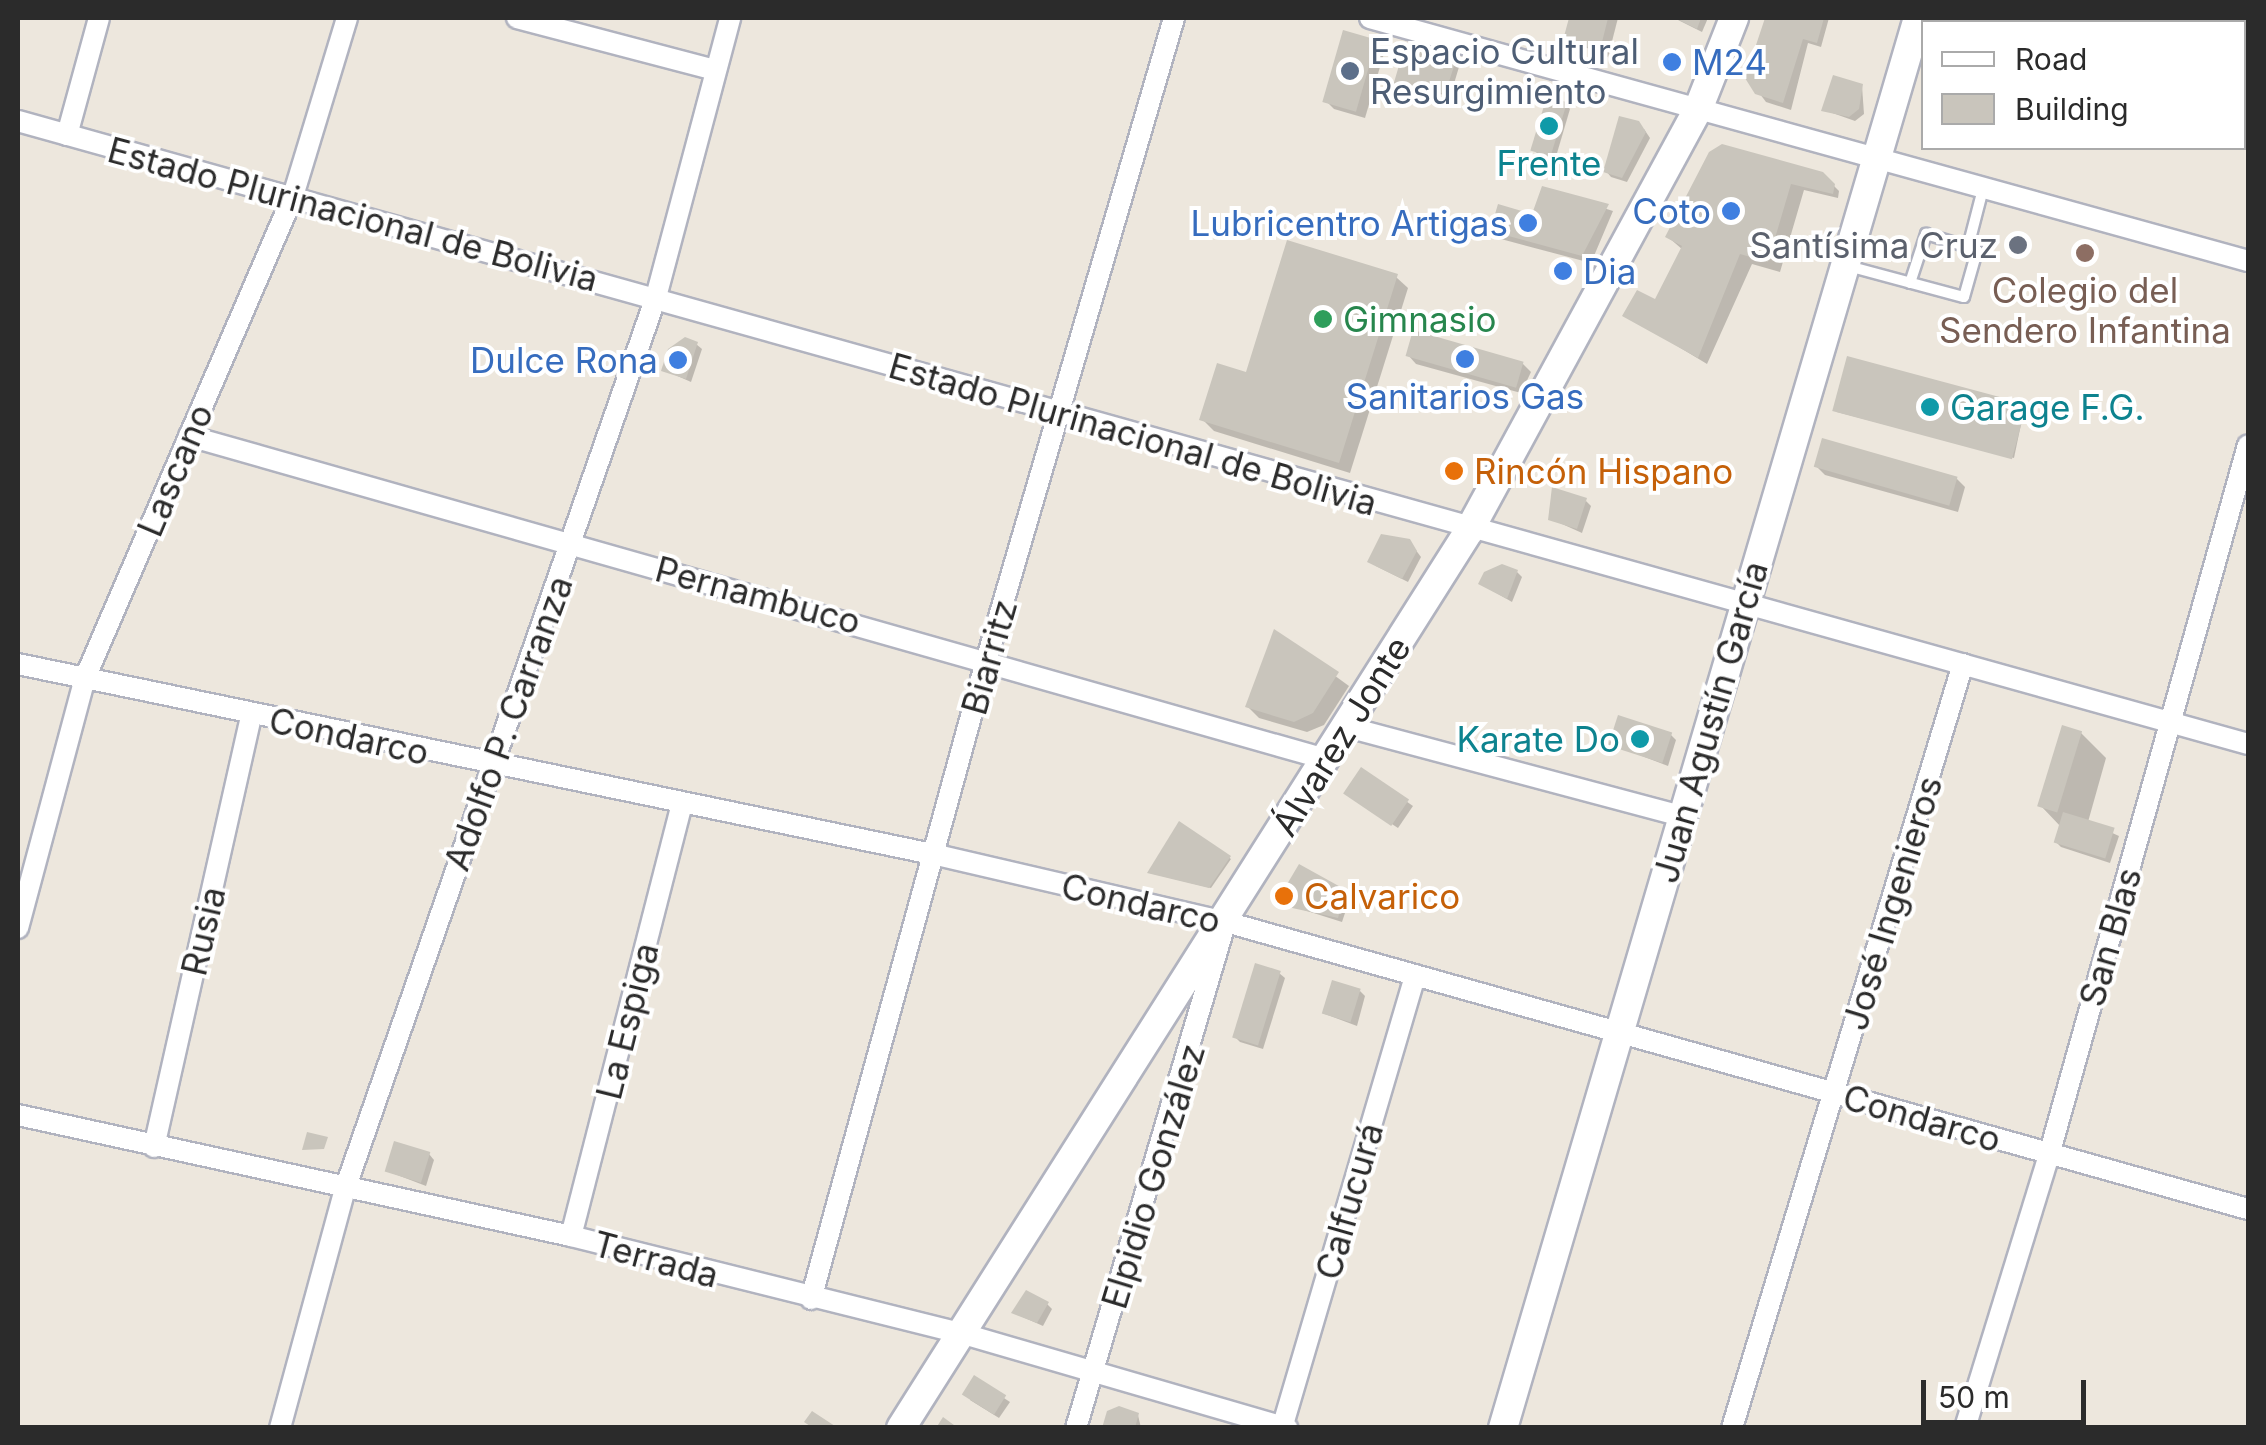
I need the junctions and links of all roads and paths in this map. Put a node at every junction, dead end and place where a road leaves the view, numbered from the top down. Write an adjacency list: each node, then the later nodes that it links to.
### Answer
1 (98, 18): 12 (street)
2 (347, 18): 15 (street, Lascano)
3 (517, 18): 9 (street)
4 (730, 18): 9 (street, Adolfo P. Carranza)
5 (1174, 18): 21 (street, Biarritz)
6 (1370, 18): 10 (street)
7 (1734, 18): 10 (street, Álvarez Jonte)
8 (1918, 18): 13 (street, Juan Agustín García)
9 (715, 70): 20 (street, Adolfo P. Carranza)
10 (1699, 107): 13 (street); 24 (street, Álvarez Jonte)
11 (22, 128): 12 (street, Estado Plurinacional de Bolivia)
12 (67, 135): 15 (street, Estado Plurinacional de Bolivia)
13 (1880, 156): 14 (street); 18 (street, Juan Agustín García)
14 (1985, 184): 16 (lane); 17 (street)
15 (293, 196): 20 (street, Estado Plurinacional de Bolivia); 22 (street, Lascano)
16 (1968, 247): 19 (lane); 19 (lane)
17 (2248, 261)
18 (1847, 266): 19 (lane); 26 (street, Juan Agustín García)
19 (1910, 283)
20 (656, 298): 21 (street, Estado Plurinacional de Bolivia); 25 (street, Adolfo P. Carranza)
21 (1061, 415): 24 (street, Estado Plurinacional de Bolivia); 27 (street, Biarritz)
22 (190, 436): 25 (street, Pernambuco); 30 (street, Lascano)
23 (2248, 445): 32 (street, San Blas)
24 (1469, 531): 26 (street, Estado Plurinacional de Bolivia); 33 (street, Álvarez Jonte)
25 (573, 545): 27 (street, Pernambuco); 36 (street, Adolfo P. Carranza)
26 (1745, 604): 29 (street, Estado Plurinacional de Bolivia); 38 (street, Juan Agustín García)
27 (988, 658): 35 (street, Pernambuco); 39 (street, Biarritz)
28 (18, 664): 30 (street, Condarco)
29 (1963, 664): 32 (street, Estado Plurinacional de Bolivia); 44 (street, José Ingenieros)
30 (85, 678): 31 (street, Condarco); 41 (street, Lascano)
31 (252, 715): 36 (street, Condarco); 46 (street, Rusia)
32 (2171, 723): 34 (street, Estado Plurinacional de Bolivia); 47 (street, San Blas)
33 (1347, 728): 35 (street, Álvarez Jonte); 38 (street)
34 (2248, 744)
35 (1325, 759): 40 (street, Álvarez Jonte)
36 (489, 765): 37 (street, Condarco); 48 (street, Adolfo P. Carranza)
37 (682, 805): 39 (street, Condarco); 50 (street, La Espiga)
38 (1682, 816): 43 (street, Juan Agustín García)
39 (937, 855): 40 (street, Condarco); 51 (street, Biarritz)
40 (1226, 922): 42 (street, Condarco); 52 (street, Álvarez Jonte); 53 (street, Elpidio González)
41 (18, 928)
42 (1415, 974): 43 (street, Condarco); 54 (street, Calfucurá)
43 (1620, 1032): 44 (street, Condarco); 58 (street, Juan Agustín García)
44 (1836, 1094): 47 (street, Condarco); 59 (street, José Ingenieros)
45 (18, 1115): 46 (street, Terrada)
46 (154, 1147): 48 (street, Terrada)
47 (2049, 1155): 49 (street, Condarco); 60 (street, San Blas)
48 (345, 1189): 50 (street, Terrada); 55 (street, Adolfo P. Carranza)
49 (2248, 1209)
50 (571, 1236): 51 (street, Terrada)
51 (811, 1299): 52 (street, Terrada)
52 (960, 1333): 53 (street, Terrada); 56 (street, Álvarez Jonte)
53 (1093, 1373): 54 (street, Terrada); 57 (street, Elpidio González)
54 (1285, 1427)
55 (280, 1428)
56 (901, 1428)
57 (1076, 1428)
58 (1503, 1428)
59 (1732, 1428)
60 (1965, 1428)

